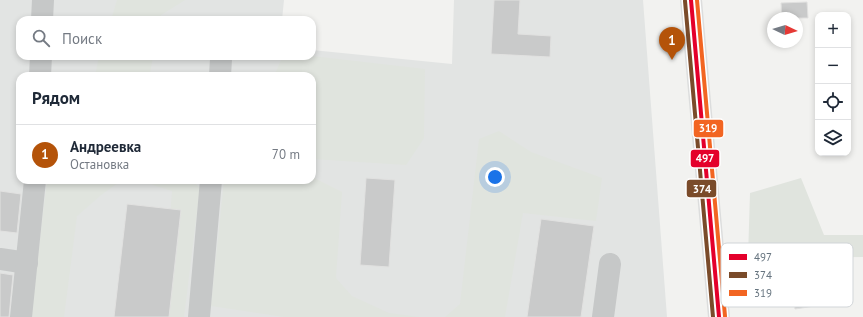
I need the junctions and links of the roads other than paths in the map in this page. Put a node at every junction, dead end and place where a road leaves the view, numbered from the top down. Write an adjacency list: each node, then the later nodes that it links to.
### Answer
1 (43, 0): 3 (lane)
2 (691, 0): 14 (main road)
3 (42, 16)
4 (41, 60): 5 (lane)
5 (40, 72)
6 (35, 184): 9 (lane)
7 (210, 184): 12 (lane)
8 (0, 259): 9 (lane)
9 (27, 263): 11 (lane)
10 (610, 264): 13 (lane)
11 (21, 317)
12 (199, 317)
13 (603, 317)
14 (719, 317)

